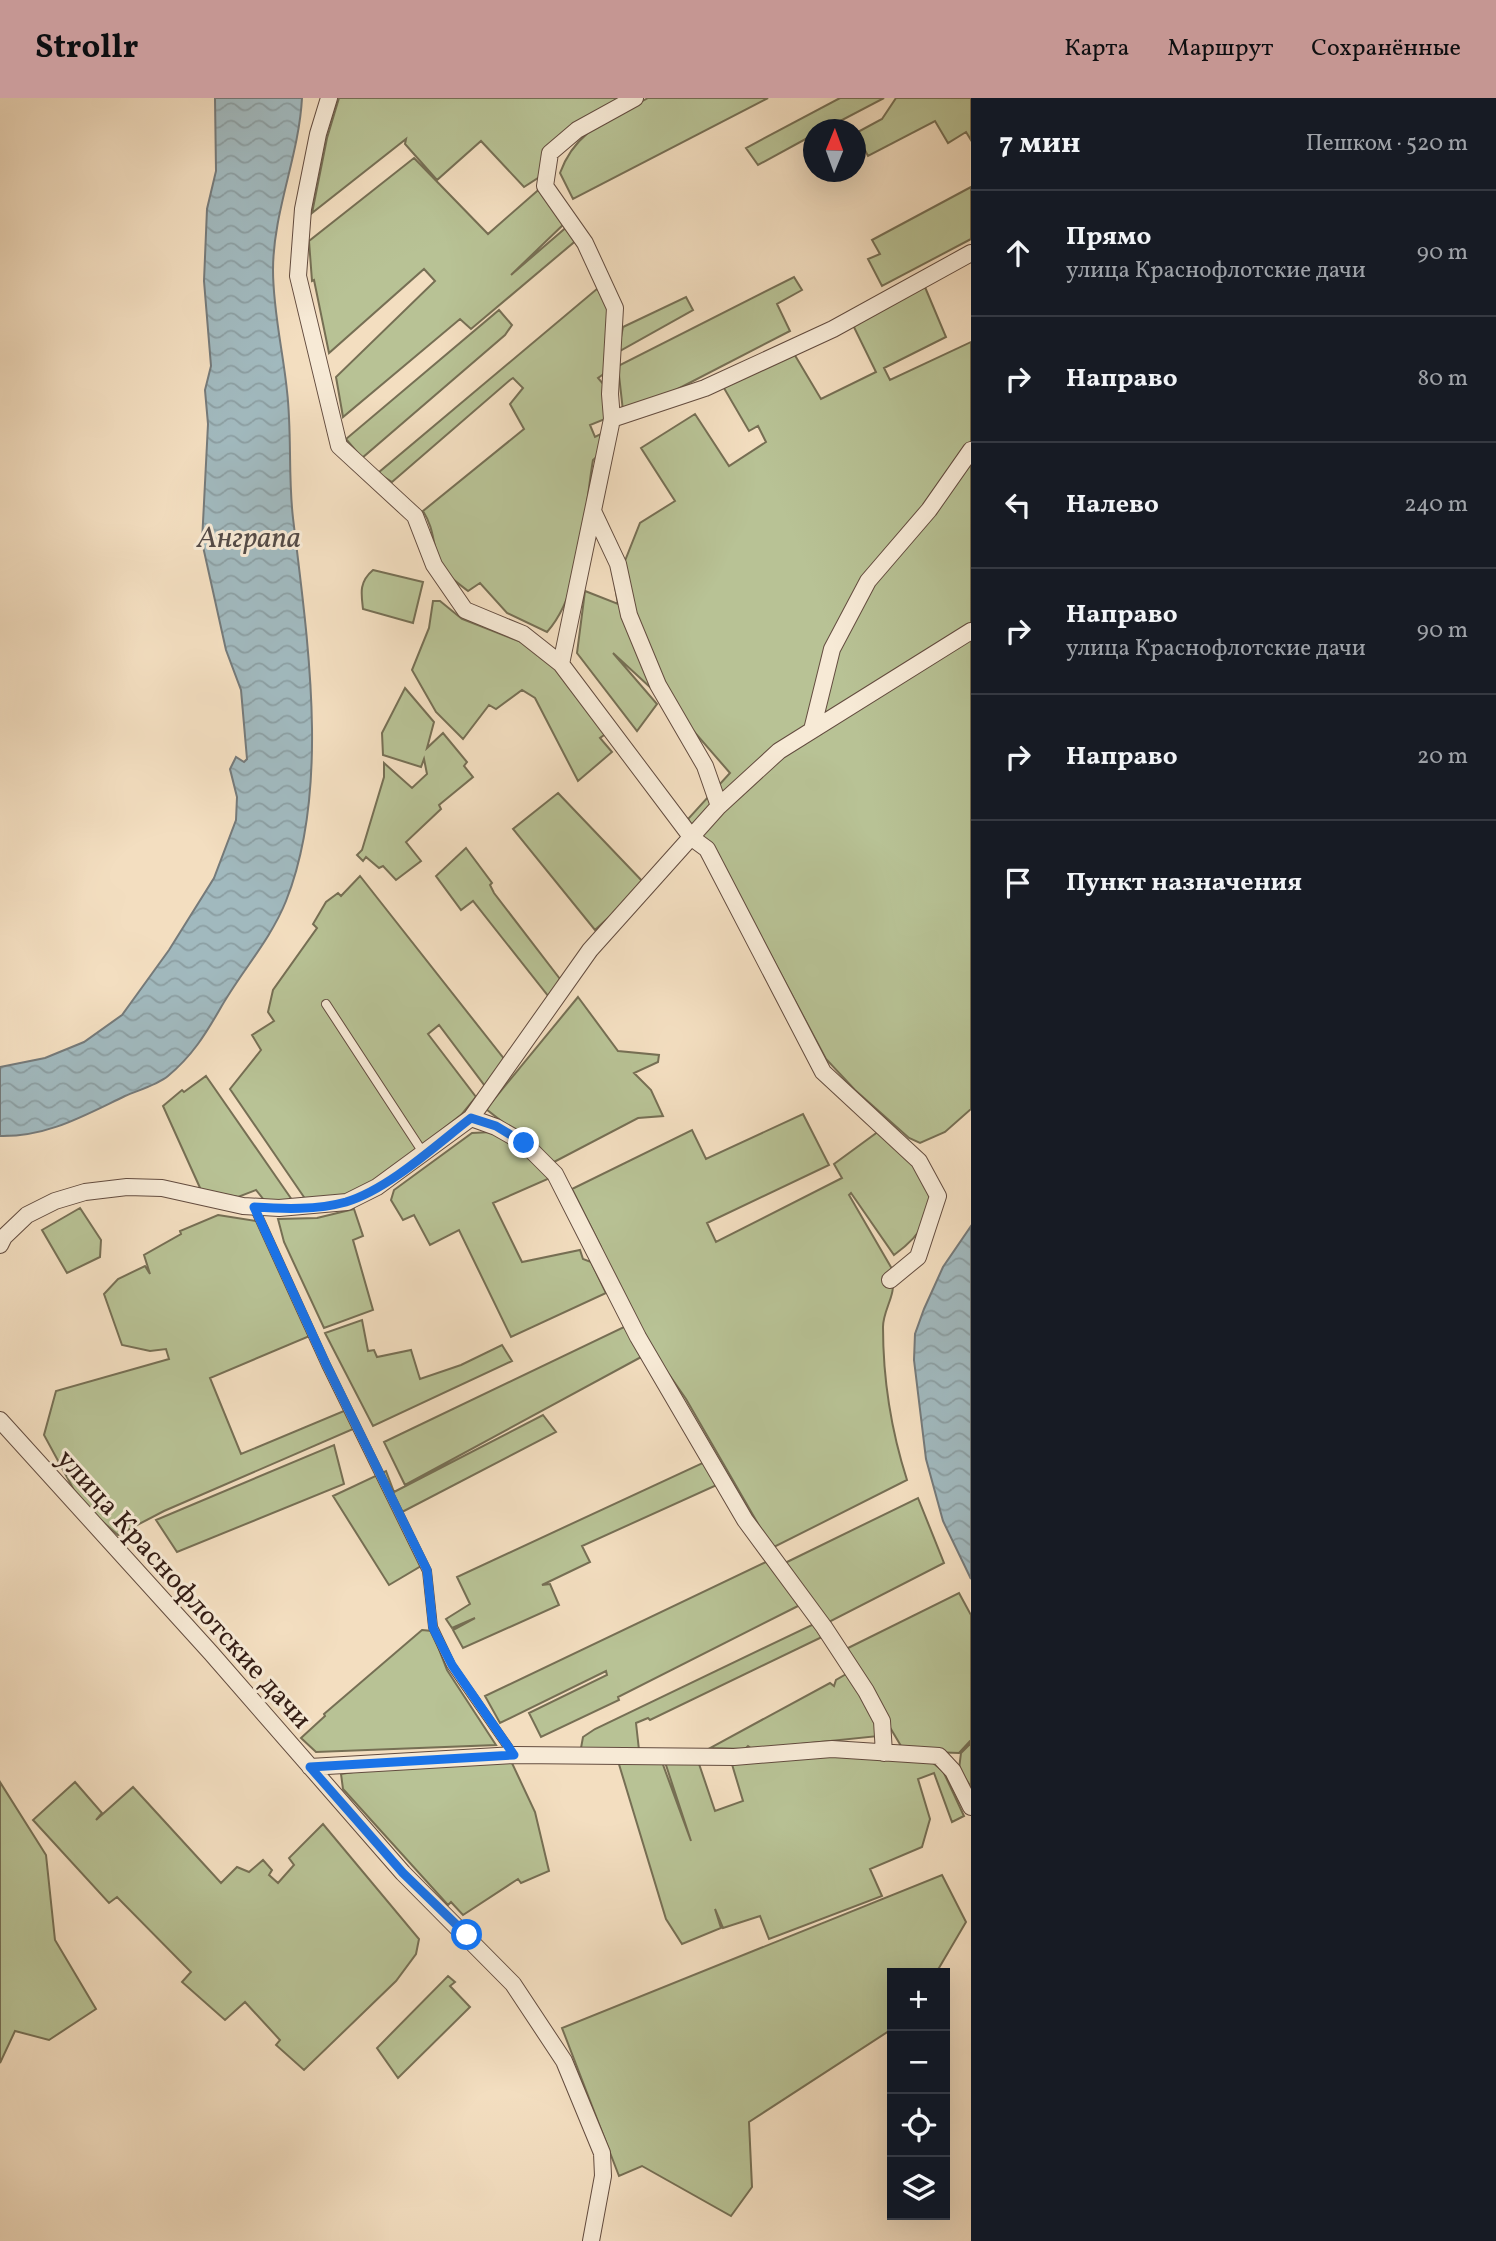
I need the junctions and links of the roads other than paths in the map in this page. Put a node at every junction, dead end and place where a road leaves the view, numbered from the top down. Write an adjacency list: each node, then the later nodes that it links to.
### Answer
1 (329, 98): 8 (street)
2 (635, 98): 4 (street)
3 (971, 253): 4 (street)
4 (612, 419): 6 (street)
5 (971, 450): 9 (street)
6 (593, 512): 8 (street); 10 (street)
7 (971, 631): 9 (street)
8 (561, 664): 11 (street)
9 (812, 730): 10 (street)
10 (719, 806): 11 (street)
11 (692, 838): 13 (street); 17 (street)
12 (326, 1004): 14 (lane)
13 (471, 1118): 14 (street); 19 (street)
14 (424, 1154): 15 (street)
15 (254, 1207): 16 (street); 20 (lane)
16 (0, 1245)
17 (890, 1280)
18 (0, 1420): 21 (street, улица Краснофлотские дачи)
19 (884, 1753): 20 (street); 22 (street)
20 (514, 1755): 21 (street)
21 (310, 1767): 23 (street, улица Краснофлотские дачи)
22 (971, 1808)
23 (591, 2241)

